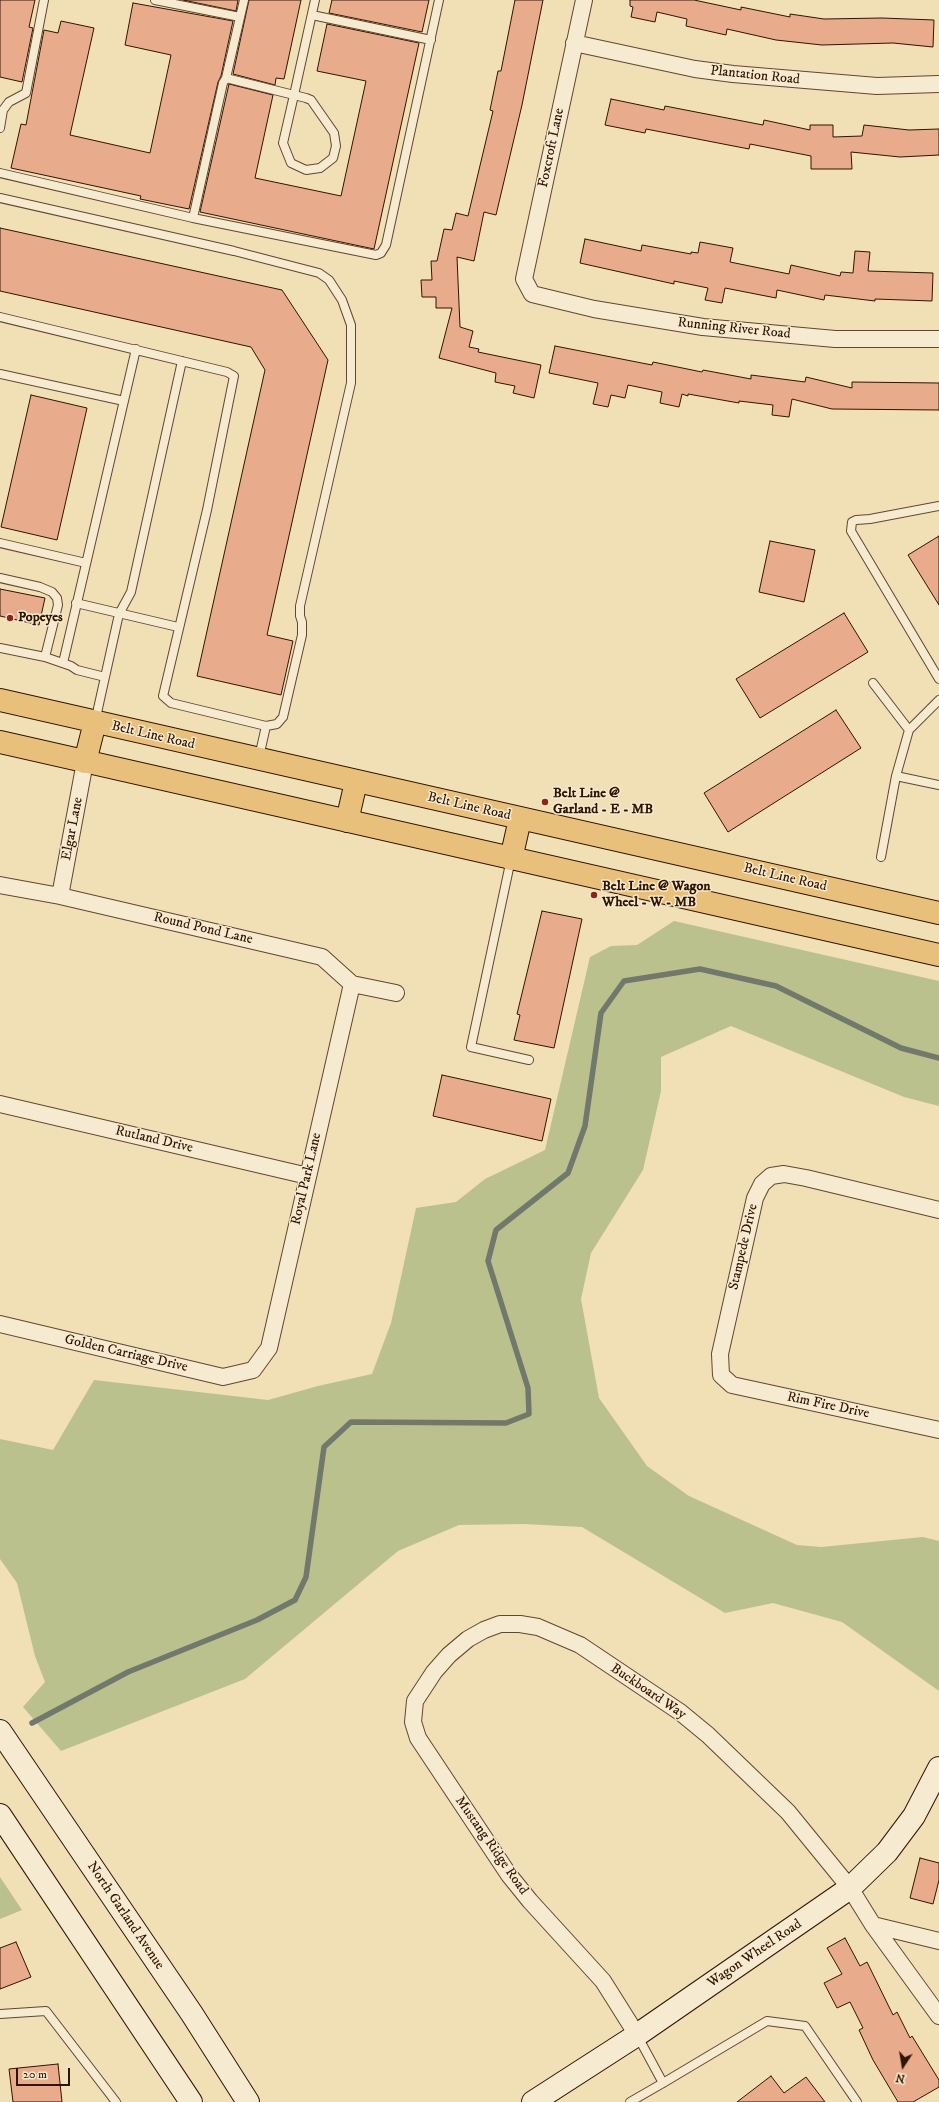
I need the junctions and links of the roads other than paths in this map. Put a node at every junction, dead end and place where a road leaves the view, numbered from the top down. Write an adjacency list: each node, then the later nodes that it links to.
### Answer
1 (44, 0): 14 (lane)
2 (155, 0): 8 (lane)
3 (244, 0): 8 (lane)
4 (315, 0): 7 (lane)
5 (439, 0): 9 (lane)
6 (584, 0): 10 (street, Foxcroft Lane)
7 (312, 15): 9 (lane); 13 (lane)
8 (240, 17): 11 (lane)
9 (431, 40): 17 (lane)
10 (574, 43): 12 (street, Plantation Road); 18 (street, Foxcroft Lane)
11 (226, 78): 13 (lane); 17 (lane)
12 (939, 84)
13 (294, 95): 13 (lane)
14 (0, 128)
15 (0, 173): 17 (lane)
16 (0, 198): 41 (lane)
17 (193, 218)
18 (532, 294): 20 (street, Running River Road)
19 (0, 317): 21 (lane)
20 (939, 339)
21 (136, 349): 22 (lane); 24 (lane)
22 (182, 361): 30 (lane); 31 (lane)
23 (0, 376): 24 (lane)
24 (124, 401): 27 (lane)
25 (939, 506): 36 (lane)
26 (0, 543): 27 (lane)
27 (86, 563): 29 (lane)
28 (0, 578): 33 (lane)
29 (76, 603): 30 (lane); 34 (lane)
30 (119, 614): 31 (lane); 35 (lane)
31 (178, 627): 41 (lane)
32 (0, 648): 33 (lane)
33 (45, 658): 34 (lane)
34 (63, 663): 35 (lane)
35 (105, 677): 40 (lane)
36 (939, 679)
37 (873, 683): 42 (lane)
38 (0, 700): 40 (main road, Belt Line Road)
39 (939, 700): 42 (lane)
40 (95, 722): 44 (main road, Belt Line Road); 45 (main road)
41 (266, 726): 44 (lane)
42 (908, 730): 46 (lane)
43 (0, 742): 45 (main road)
44 (258, 760): 47 (main road, Belt Line Road)
45 (86, 762): 50 (main road); 54 (street, Elgar Lane)
46 (896, 776): 48 (lane); 51 (lane)
47 (356, 782): 49 (main road, Belt Line Road); 50 (main road)
48 (939, 785)
49 (520, 819): 52 (main road); 55 (main road, Belt Line Road)
50 (347, 821): 52 (main road)
51 (880, 857)
52 (511, 859): 56 (main road); 59 (lane)
53 (0, 885): 54 (street, Round Pond Lane)
54 (60, 896): 57 (street, Round Pond Lane)
55 (939, 913)
56 (939, 954)
57 (352, 984): 58 (street); 61 (street, Royal Park Lane)
58 (396, 993)
59 (529, 1060)
60 (0, 1104): 61 (street, Rutland Drive)
61 (308, 1176): 64 (street, Royal Park Lane)
62 (939, 1210): 65 (street, Stampede Drive)
63 (0, 1324): 64 (street, Golden Carriage Drive)
64 (253, 1370)
65 (721, 1375): 66 (street, Rim Fire Drive)
66 (939, 1430)
67 (415, 1701): 71 (street, Buckboard Way); 76 (street, Mustang Ridge Road)
68 (0, 1731): 80 (main road, North Garland Avenue)
69 (939, 1768): 71 (main road, Wagon Wheel Road)
70 (0, 1815): 78 (main road)
71 (850, 1888): 72 (street, Buckboard Way); 76 (main road, Wagon Wheel Road)
72 (873, 1924): 73 (street); 75 (street, Buckboard Way)
73 (939, 1941)
74 (0, 2014): 79 (lane)
75 (939, 2016)
76 (637, 2035): 77 (lane); 81 (main road, Wagon Wheel Road)
77 (663, 2083): 82 (lane); 83 (lane)
78 (187, 2101)
79 (116, 2102)
80 (248, 2102)
81 (533, 2102)
82 (630, 2102)
83 (857, 2102)

